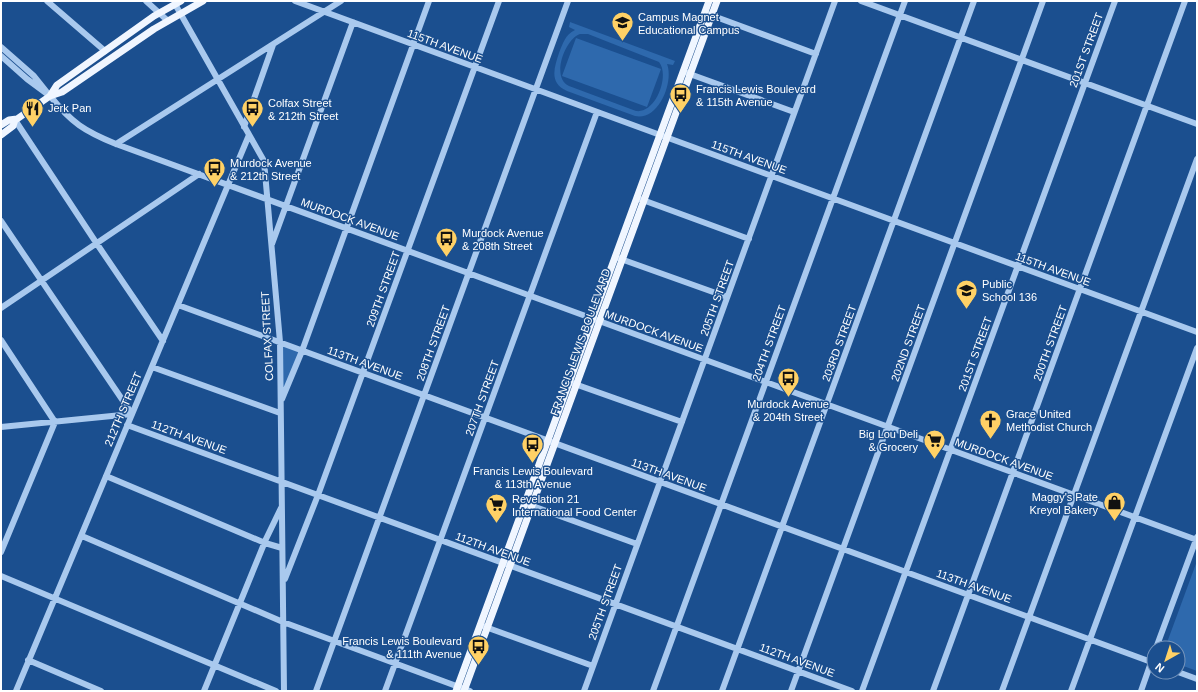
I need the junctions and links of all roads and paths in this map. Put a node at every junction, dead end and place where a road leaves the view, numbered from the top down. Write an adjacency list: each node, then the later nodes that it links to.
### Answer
1 (47, 1): 30 (street)
2 (146, 1): 20 (street)
3 (203, 1): 21 (main road)
4 (294, 1): 19 (street, 115TH AVENUE)
5 (341, 1): 19 (street)
6 (429, 1): 28 (street)
7 (499, 1): 34 (street, 209TH STREET)
8 (568, 1): 38 (street, 208TH STREET)
9 (709, 1): 22 (main road, FRANCIS LEWIS BOULEVARD)
10 (717, 1): 22 (main road, FRANCIS LEWIS BOULEVARD)
11 (835, 1): 31 (street, 205TH STREET)
12 (861, 1): 23 (street)
13 (905, 1): 23 (street, 204TH STREET)
14 (974, 1): 26 (street, 203RD STREET)
15 (1043, 1): 33 (street, 202ND STREET)
16 (1115, 1): 37 (street, 201ST STREET)
17 (1185, 1): 40 (street, 200TH STREET)
18 (178, 3): 20 (main road); 21 (street, COLFAX STREET)
19 (323, 12): 25 (street, 115TH AVENUE); 27 (street)
20 (160, 13): 24 (street); 30 (main road)
21 (180, 14): 24 (main road); 36 (street, COLFAX STREET)
22 (708, 14): 31 (street); 35 (main road, FRANCIS LEWIS BOULEVARD)
23 (899, 16): 26 (street); 58 (street, 204TH STREET)
24 (168, 21): 39 (main road)
25 (353, 22): 28 (street, 115TH AVENUE); 59 (street)
26 (960, 39): 33 (street); 61 (street, 203RD STREET)
27 (273, 45): 36 (street); 46 (street)
28 (414, 45): 34 (street, 115TH AVENUE); 62 (street)
29 (1, 47): 39 (street, MURDOCK AVENUE)
30 (104, 51): 39 (main road)
31 (816, 54): 42 (street, 205TH STREET)
32 (1, 56): 39 (street, MURDOCK AVENUE)
33 (1022, 60): 37 (street); 64 (street, 202ND STREET)
34 (475, 68): 38 (street, 115TH AVENUE); 67 (street, 209TH STREET)
35 (687, 73): 42 (street); 49 (main road, FRANCIS LEWIS BOULEVARD); 50 (main road, FRANCIS LEWIS BOULEVARD)
36 (216, 78): 46 (street, COLFAX STREET); 51 (street)
37 (1085, 83): 40 (street); 69 (street, 201ST STREET)
38 (536, 90): 41 (street, 115TH AVENUE); 70 (street, 208TH STREET)
39 (50, 96): 43 (main road); 51 (street, MURDOCK AVENUE)
40 (1147, 106): 44 (street); 72 (street, 200TH STREET)
41 (597, 112): 49 (street, 115TH AVENUE); 73 (street, 207TH STREET)
42 (794, 112): 54 (street, 205TH STREET)
43 (15, 120): 45 (main road); 47 (main road); 65 (street)
44 (1197, 124)
45 (1, 125)
46 (244, 127): 48 (street, COLFAX STREET)
47 (1, 135)
48 (249, 135): 55 (street, 212TH STREET); 56 (street, COLFAX STREET)
49 (660, 135): 50 (street, 115TH AVENUE); 57 (main road, FRANCIS LEWIS BOULEVARD)
50 (667, 138): 54 (street, 115TH AVENUE); 57 (main road, FRANCIS LEWIS BOULEVARD)
51 (116, 144): 53 (street, MURDOCK AVENUE)
52 (1197, 159): 77 (street)
53 (199, 174): 55 (street, MURDOCK AVENUE); 65 (street)
54 (771, 176): 58 (street, 115TH AVENUE); 63 (street, 205TH STREET)
55 (228, 185): 56 (street, MURDOCK AVENUE); 75 (street, 212TH STREET)
56 (267, 198): 59 (street, MURDOCK AVENUE); 66 (street, COLFAX STREET)
57 (640, 199): 63 (street); 68 (main road, FRANCIS LEWIS BOULEVARD)
58 (832, 199): 61 (street, 115TH AVENUE); 90 (street, 204TH STREET)
59 (286, 206): 62 (street, MURDOCK AVENUE); 66 (street)
60 (1, 221): 71 (street)
61 (894, 221): 64 (street, 115TH AVENUE); 94 (street, 203RD STREET)
62 (346, 228): 67 (street, MURDOCK AVENUE); 85 (street)
63 (749, 239): 74 (street, 205TH STREET)
64 (955, 243): 69 (street, 115TH AVENUE); 102 (street, 202ND STREET)
65 (96, 244): 71 (street); 82 (street)
66 (271, 248): 83 (street, COLFAX STREET)
67 (408, 251): 70 (street, MURDOCK AVENUE); 88 (street, 209TH STREET)
68 (618, 258): 74 (street); 78 (main road, FRANCIS LEWIS BOULEVARD); 79 (main road, FRANCIS LEWIS BOULEVARD)
69 (1017, 266): 72 (street, 115TH AVENUE); 104 (street, 201ST STREET)
70 (468, 273): 73 (street, MURDOCK AVENUE); 92 (street, 208TH STREET)
71 (42, 281): 76 (street); 96 (street)
72 (1080, 289): 77 (street, 115TH AVENUE); 105 (street, 200TH STREET)
73 (530, 296): 78 (street, MURDOCK AVENUE); 97 (street, 207TH STREET)
74 (727, 298): 86 (street, 205TH STREET)
75 (178, 306): 82 (street, 212TH STREET); 83 (street, 113TH AVENUE)
76 (1, 308)
77 (1141, 312): 80 (street, 115TH AVENUE); 110 (street)
78 (592, 319): 79 (street, MURDOCK AVENUE); 89 (main road, FRANCIS LEWIS BOULEVARD)
79 (599, 321): 86 (street, MURDOCK AVENUE); 91 (main road, FRANCIS LEWIS BOULEVARD)
80 (1197, 332)
81 (1, 340): 98 (street)
82 (163, 340): 87 (street, 212TH STREET)
83 (280, 342): 85 (street, 113TH AVENUE); 93 (street, COLFAX STREET)
84 (1197, 348): 114 (street)
85 (302, 351): 88 (street, 113TH AVENUE); 93 (street)
86 (704, 360): 90 (street, MURDOCK AVENUE); 99 (street, 205TH STREET)
87 (152, 367): 95 (street); 96 (street, 212TH STREET)
88 (363, 373): 92 (street, 113TH AVENUE); 109 (street, 209TH STREET)
89 (568, 381): 91 (street); 103 (main road, FRANCIS LEWIS BOULEVARD)
90 (766, 382): 94 (street, MURDOCK AVENUE); 111 (street, 204TH STREET)
91 (576, 384): 99 (street); 103 (main road, FRANCIS LEWIS BOULEVARD)
92 (424, 396): 97 (street, 113TH AVENUE); 115 (street, 208TH STREET)
93 (280, 401): 95 (street, COLFAX STREET)
94 (827, 404): 102 (street, MURDOCK AVENUE); 116 (street, 203RD STREET)
95 (280, 413): 107 (street, COLFAX STREET)
96 (132, 414): 98 (street); 100 (street, 212TH STREET)
97 (485, 418): 103 (street, 113TH AVENUE); 119 (street, 207TH STREET)
98 (55, 422): 101 (street); 124 (street)
99 (682, 422): 108 (street, 205TH STREET)
100 (128, 425): 106 (street, 212TH STREET); 107 (street, 112TH AVENUE)
101 (1, 427)
102 (888, 427): 104 (street, MURDOCK AVENUE); 123 (street, 202ND STREET)
103 (550, 443): 108 (street, 113TH AVENUE); 112 (main road, FRANCIS LEWIS BOULEVARD)
104 (950, 450): 105 (street, MURDOCK AVENUE); 126 (street, 201ST STREET)
105 (1012, 473): 110 (street, MURDOCK AVENUE); 129 (street, 200TH STREET)
106 (106, 476): 117 (street, 212TH STREET); 120 (street)
107 (281, 482): 109 (street, 112TH AVENUE); 113 (street, COLFAX STREET)
108 (660, 482): 111 (street, 113TH AVENUE); 121 (street, 205TH STREET)
109 (318, 495): 115 (street, 112TH AVENUE); 128 (street, 209TH STREET)
110 (1074, 495): 114 (street, MURDOCK AVENUE); 133 (street)
111 (721, 504): 116 (street, 113TH AVENUE); 136 (street, 204TH STREET)
112 (528, 505): 121 (street); 125 (main road, FRANCIS LEWIS BOULEVARD)
113 (282, 506): 120 (street); 122 (street, COLFAX STREET)
114 (1135, 517): 118 (street, MURDOCK AVENUE); 137 (street)
115 (379, 518): 119 (street, 112TH AVENUE); 139 (street, 208TH STREET)
116 (782, 527): 123 (street, 113TH AVENUE); 140 (street, 203RD STREET)
117 (82, 536): 130 (street, 212TH STREET); 131 (street)
118 (1197, 539): 138 (street)
119 (440, 540): 125 (street, 112TH AVENUE); 143 (street, 207TH STREET)
120 (265, 543): 122 (street); 131 (street)
121 (637, 544): 132 (street, 205TH STREET)
122 (282, 548): 128 (street, COLFAX STREET)
123 (843, 549): 126 (street, 113TH AVENUE); 146 (street, 202ND STREET)
124 (1, 552)
125 (506, 564): 132 (street, 112TH AVENUE); 135 (main road, FRANCIS LEWIS BOULEVARD)
126 (905, 572): 129 (street, 113TH AVENUE); 163 (street, 201ST STREET)
127 (1, 576): 130 (street)
128 (284, 582): 134 (street, COLFAX STREET)
129 (968, 595): 133 (street, 113TH AVENUE); 164 (street, 200TH STREET)
130 (55, 598): 141 (street, 212TH STREET); 144 (street)
131 (241, 603): 134 (street); 144 (street)
132 (615, 604): 136 (street, 112TH AVENUE); 145 (street, 205TH STREET)
133 (1029, 617): 137 (street, 113TH AVENUE); 165 (street)
134 (283, 622): 139 (street); 155 (street, COLFAX STREET)
135 (484, 626): 145 (street); 150 (main road, FRANCIS LEWIS BOULEVARD)
136 (676, 626): 140 (street, 112TH AVENUE); 159 (street, 204TH STREET)
137 (1090, 640): 142 (street, 113TH AVENUE); 166 (street)
138 (1159, 640)
139 (334, 641): 143 (street); 156 (street, 208TH STREET)
140 (737, 649): 146 (street, 112TH AVENUE); 160 (street, 203RD STREET)
141 (28, 660): 151 (street, 212TH STREET); 152 (street)
142 (1146, 660)
143 (395, 664): 150 (street); 157 (street, 207TH STREET)
144 (214, 665): 153 (street); 154 (street)
145 (593, 666): 158 (street, 205TH STREET)
146 (798, 671): 161 (street, 202ND STREET); 162 (street, 112TH AVENUE)
147 (1186, 675): 149 (street)
148 (1146, 679): 167 (street)
149 (1197, 679)
150 (462, 690)
151 (16, 691)
152 (101, 691)
153 (204, 691)
154 (276, 691)
155 (284, 691)
156 (316, 691)
157 (385, 691)
158 (584, 691)
159 (653, 691)
160 (722, 691)
161 (791, 691)
162 (852, 691)
163 (862, 691)
164 (933, 691)
165 (1002, 691)
166 (1071, 691)
167 (1141, 691)

